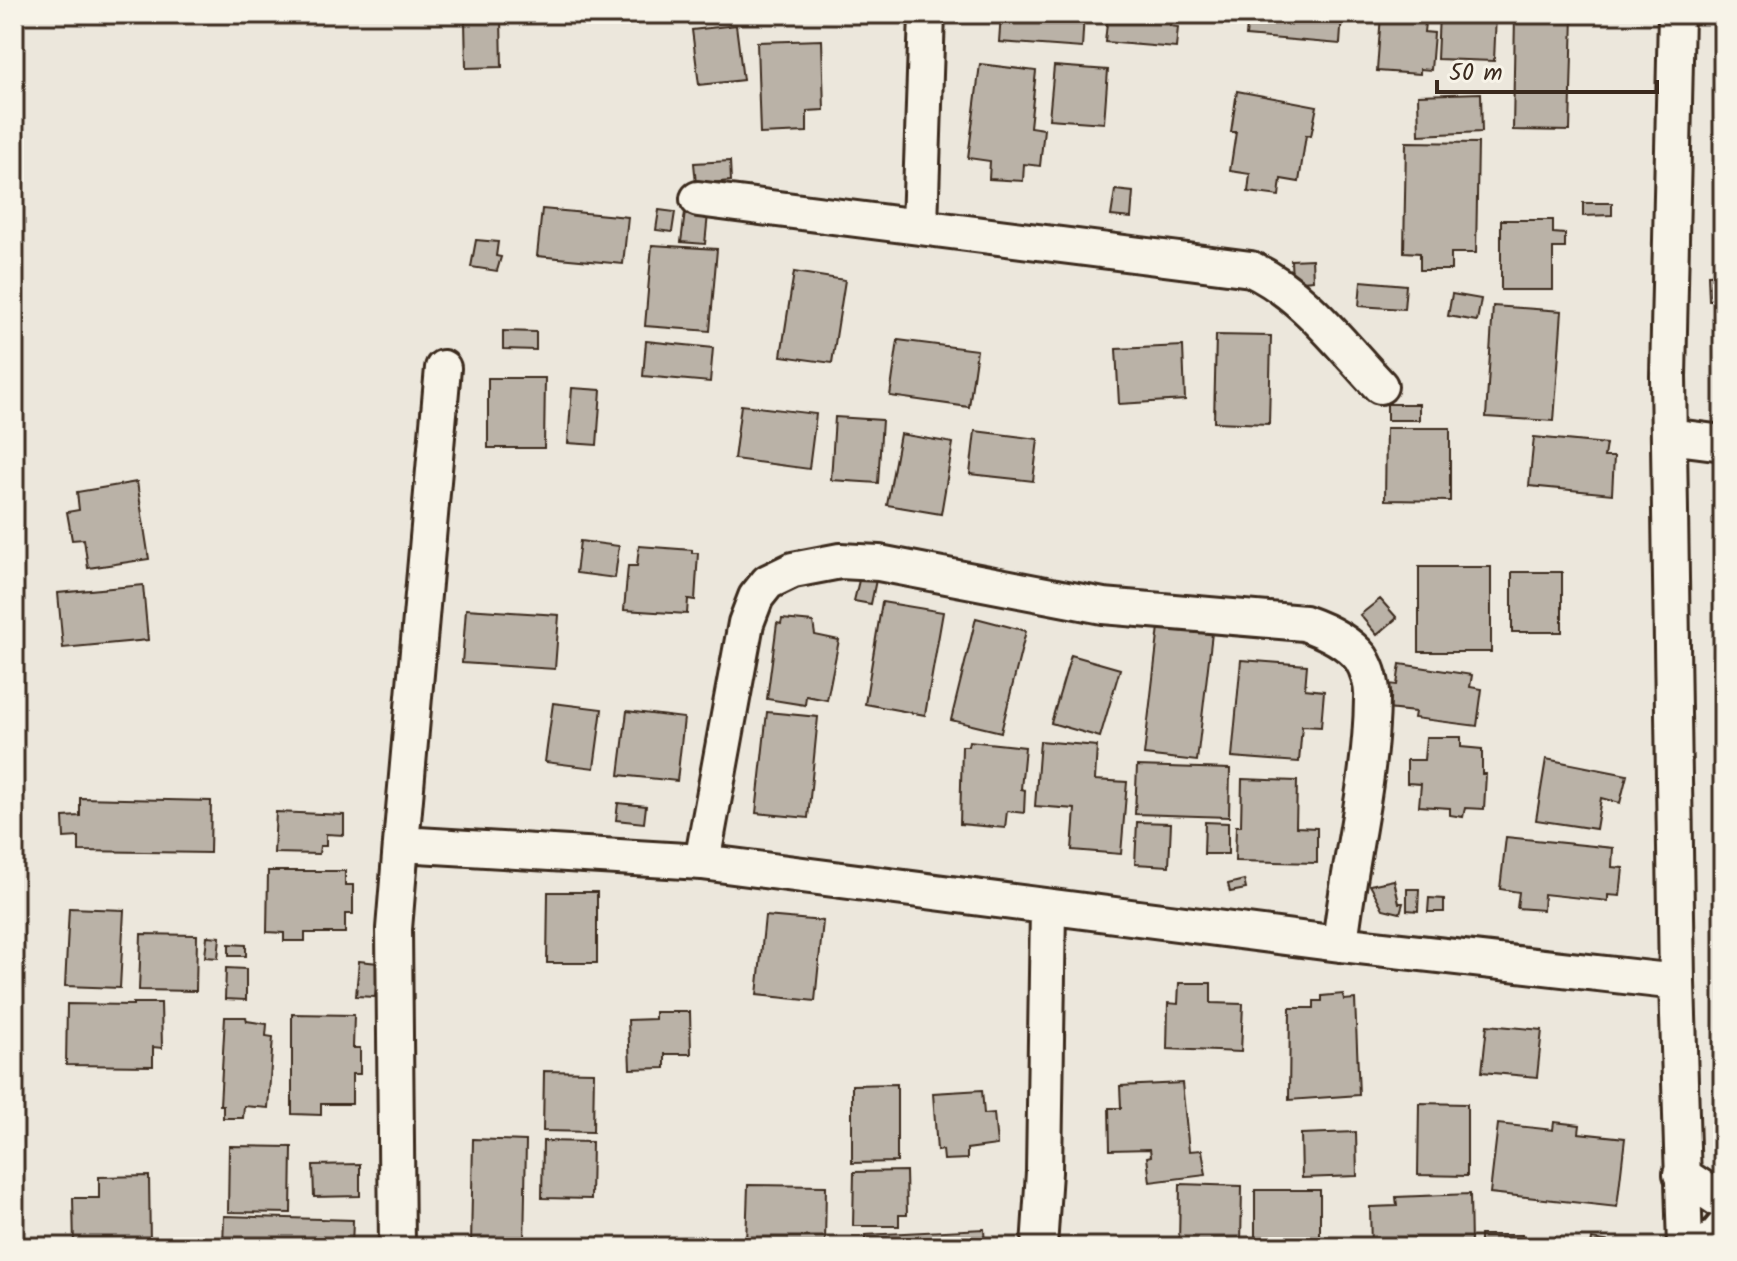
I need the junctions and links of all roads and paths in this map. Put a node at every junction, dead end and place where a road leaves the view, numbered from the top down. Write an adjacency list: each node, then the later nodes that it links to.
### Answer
1 (927, 14): 4 (street)
2 (1676, 14): 7 (street)
3 (698, 199): 4 (street)
4 (920, 225): 6 (street)
5 (443, 368): 9 (street)
6 (1380, 386)
7 (1669, 436): 8 (street); 13 (street)
8 (1723, 443)
9 (401, 844): 10 (street); 17 (street)
10 (702, 862): 11 (street); 12 (street)
11 (1048, 908): 12 (street); 18 (street)
12 (1340, 944): 13 (street)
13 (1677, 982): 14 (street)
14 (1681, 1174): 15 (street); 19 (street)
15 (1723, 1202)
16 (1723, 1228): 20 (street)
17 (397, 1247)
18 (1039, 1247)
19 (1685, 1247)
20 (1707, 1247)

